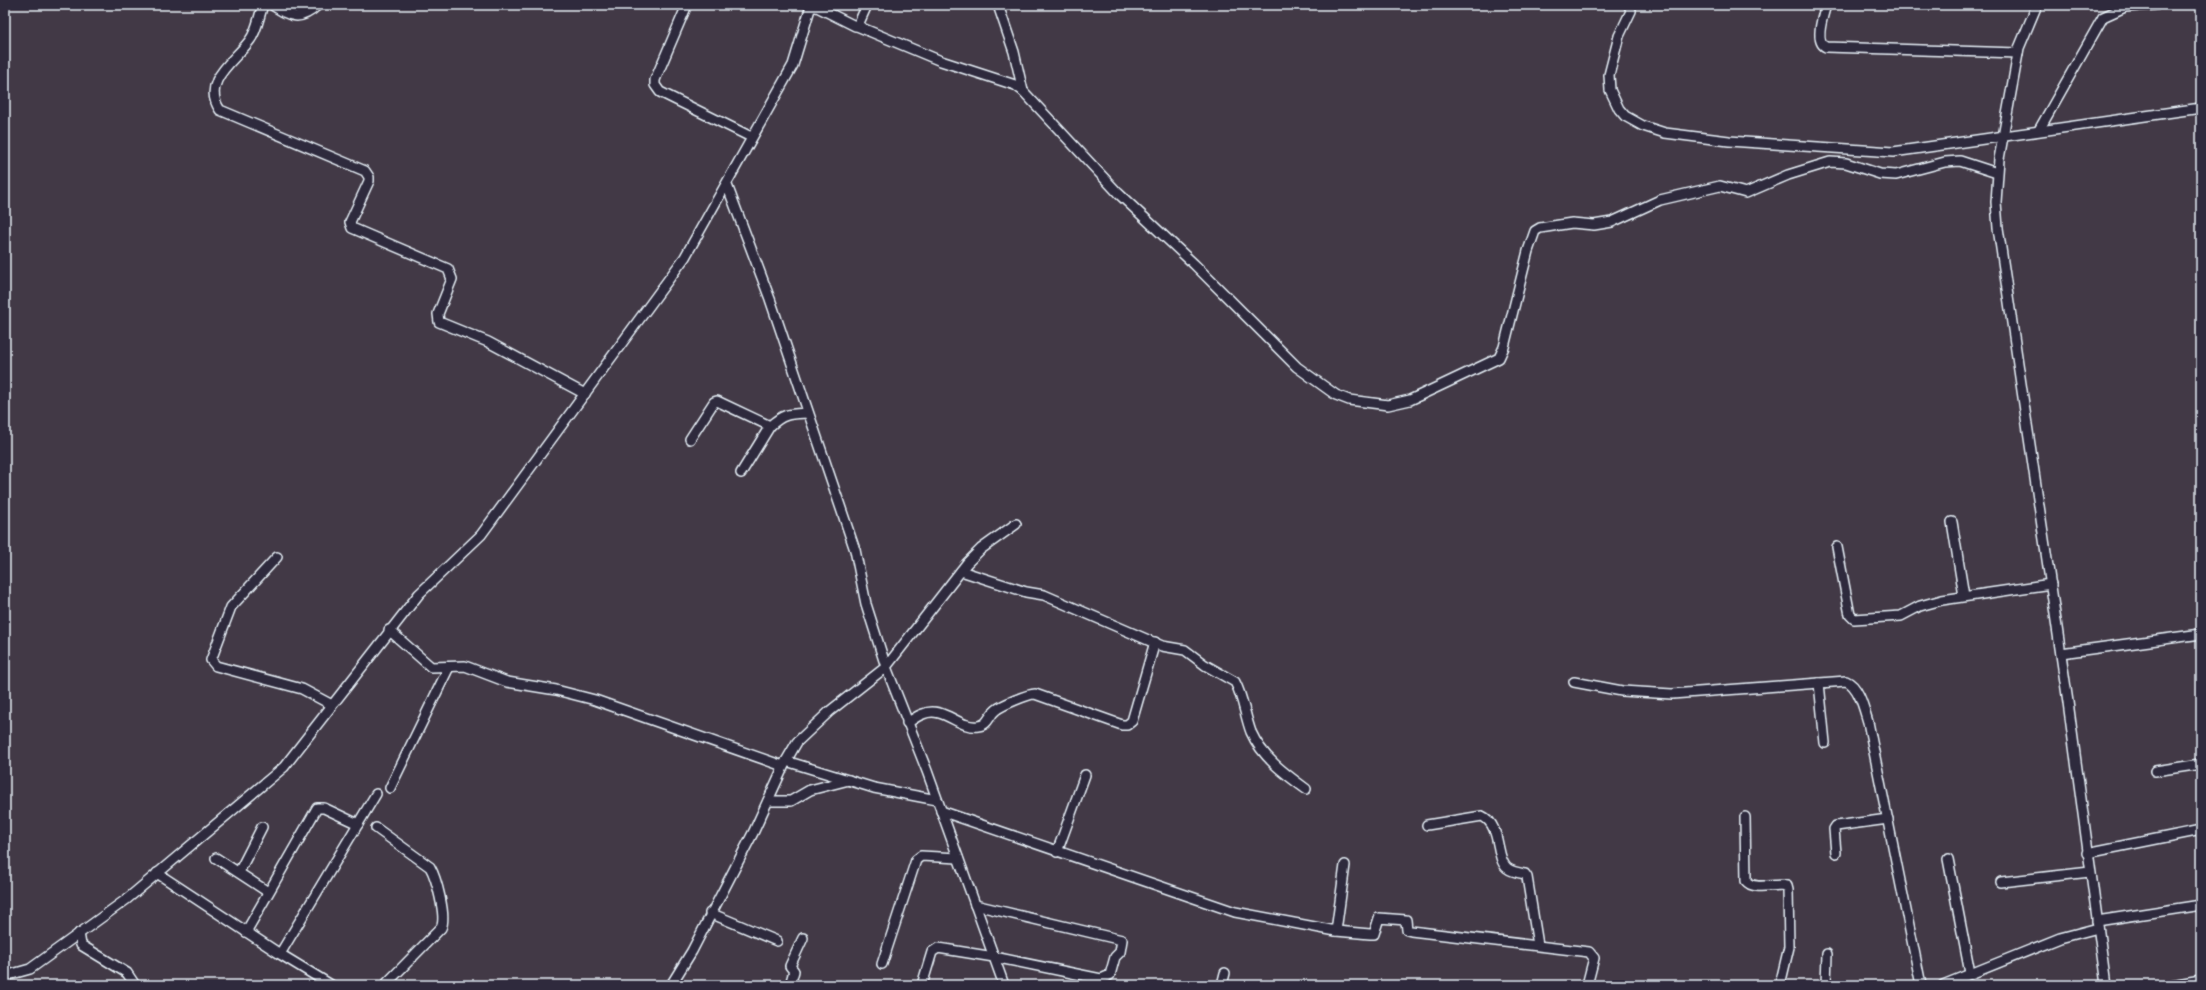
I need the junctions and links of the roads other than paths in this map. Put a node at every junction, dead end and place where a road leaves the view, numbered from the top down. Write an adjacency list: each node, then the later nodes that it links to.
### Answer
1 (263, 5): 21 (street)
2 (272, 5): 3 (street)
3 (318, 5)
4 (688, 5): 18 (street)
5 (867, 5): 12 (street)
6 (998, 5): 14 (street)
7 (1629, 5): 17 (street)
8 (1826, 5): 13 (street)
9 (2037, 5): 13 (street)
10 (2156, 5): 16 (street)
11 (812, 6): 12 (street); 18 (street)
12 (857, 26): 14 (street)
13 (2018, 53): 17 (street)
14 (1023, 91): 19 (street)
15 (2201, 108): 16 (street)
16 (2039, 130): 17 (street)
17 (2004, 134): 19 (street)
18 (751, 137): 20 (street)
19 (1997, 173): 31 (street)
20 (727, 185): 21 (street); 22 (street)
21 (585, 394): 33 (street)
22 (808, 413): 23 (street); 38 (street)
23 (770, 426): 24 (street); 25 (street)
24 (690, 439)
25 (741, 472)
26 (1952, 522): 32 (street)
27 (1016, 524): 30 (street)
28 (1837, 547): 32 (street)
29 (277, 557): 41 (street)
30 (961, 571): 35 (street); 38 (street)
31 (2050, 584): 32 (street); 36 (street)
32 (1964, 596)
33 (389, 630): 37 (street); 41 (street)
34 (2201, 634): 36 (street)
35 (1156, 642): 42 (street); 50 (street)
36 (2061, 653): 64 (street)
37 (450, 667): 44 (street); 49 (street)
38 (886, 667): 42 (street); 44 (street)
39 (1574, 682): 40 (street)
40 (1819, 683): 43 (street); 56 (street)
41 (332, 706): 71 (street)
42 (907, 723): 52 (street)
43 (1825, 743)
44 (784, 763): 48 (street); 53 (street)
45 (2201, 764): 46 (street)
46 (2155, 771)
47 (1085, 775): 62 (street)
48 (849, 780): 52 (street); 53 (street)
49 (390, 788)
50 (1306, 789)
51 (376, 794): 57 (street)
52 (937, 800): 54 (street)
53 (768, 801): 76 (street)
54 (941, 811): 62 (street); 66 (street)
55 (1745, 817): 101 (street)
56 (1888, 819): 63 (street); 103 (street)
57 (358, 824): 73 (street); 84 (street)
58 (1427, 825): 83 (street)
59 (262, 827): 69 (street)
60 (376, 828): 94 (street)
61 (2201, 830): 64 (street)
62 (1057, 852): 78 (street)
63 (1836, 853)
64 (2087, 853): 70 (street)
65 (216, 858): 69 (street)
66 (958, 858): 74 (street); 87 (street)
67 (1948, 859): 89 (street)
68 (1345, 865): 78 (street)
69 (239, 872): 73 (street)
70 (2090, 872): 72 (street); 77 (street)
71 (157, 873): 79 (street); 80 (street)
72 (2001, 882)
73 (268, 892): 79 (street)
74 (975, 905): 86 (street); 86 (street)
75 (2201, 905): 77 (street)
76 (710, 913): 82 (street); 95 (street)
77 (2097, 924): 89 (street); 105 (street)
78 (1336, 931): 83 (street)
79 (246, 932): 84 (street)
80 (79, 933): 90 (street); 92 (street)
81 (803, 938): 96 (street)
82 (777, 941)
83 (1538, 946): 100 (street)
84 (280, 954): 93 (street)
85 (1827, 954): 102 (street)
86 (994, 957): 97 (street); 98 (street)
87 (882, 964)
88 (1225, 973): 99 (street)
89 (1970, 973): 104 (street)
90 (5, 976)
91 (2201, 980): 106 (street)
92 (135, 985)
93 (331, 985)
94 (385, 985)
95 (671, 985)
96 (790, 985)
97 (922, 985)
98 (1004, 985)
99 (1222, 985)
100 (1587, 985)
101 (1780, 985)
102 (1826, 985)
103 (1921, 985)
104 (1943, 985)
105 (2106, 985)
106 (2171, 985)

